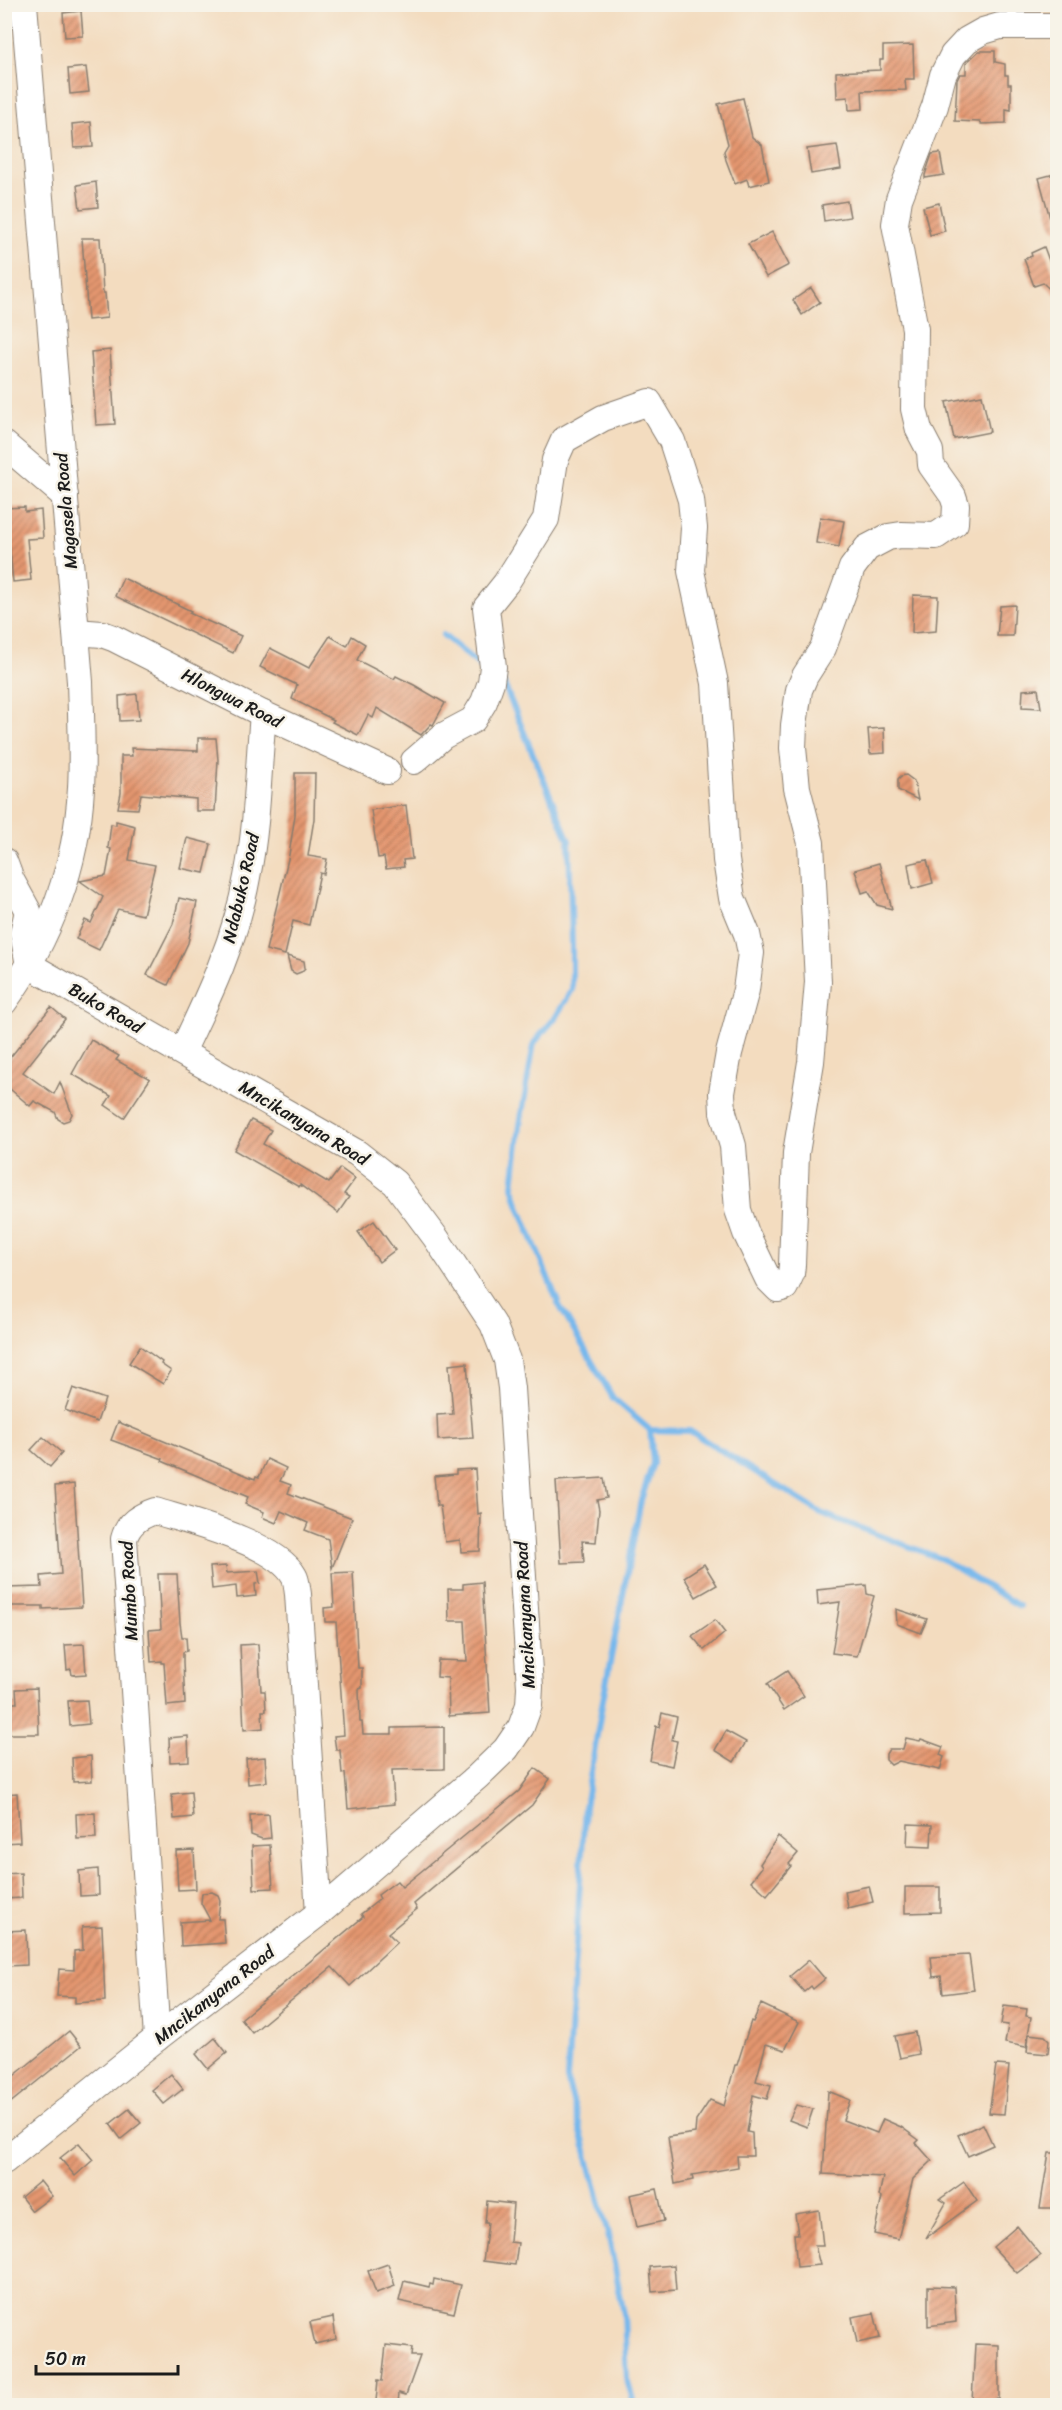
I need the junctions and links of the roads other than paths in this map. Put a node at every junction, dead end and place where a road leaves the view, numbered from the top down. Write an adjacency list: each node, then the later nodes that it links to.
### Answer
1 (24, 4): 4 (street, Magasela Road)
2 (1058, 26): 7 (street)
3 (4, 444): 4 (street)
4 (65, 496): 5 (street, Magasela Road)
5 (76, 632): 6 (street, Hlongwa Road); 10 (street, Magasela Road)
6 (263, 714): 8 (street, Hlongwa Road); 12 (street, Ndabuko Road)
7 (414, 761)
8 (387, 771)
9 (4, 861): 10 (street)
10 (29, 965): 11 (street, Magasela Road); 12 (street, Buko Road)
11 (4, 1002)
12 (182, 1052): 13 (street, Mncikanyana Road)
13 (319, 1913): 14 (street, Mncikanyana Road); 14 (street, Mumbo Road)
14 (157, 2038): 15 (street, Mncikanyana Road)
15 (4, 2161)

